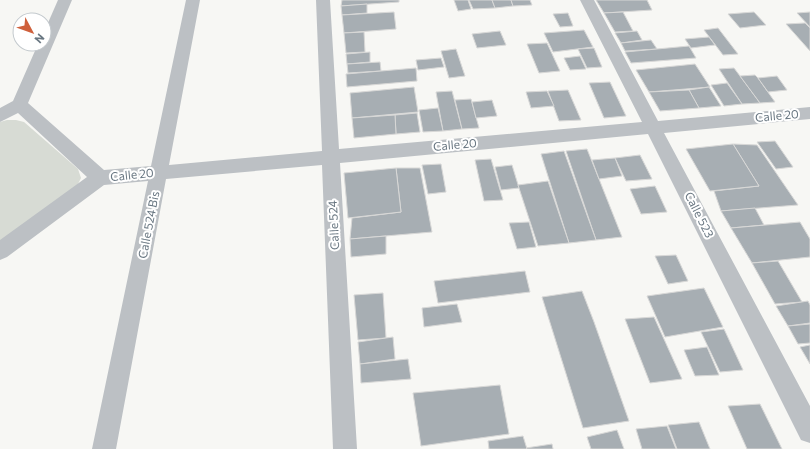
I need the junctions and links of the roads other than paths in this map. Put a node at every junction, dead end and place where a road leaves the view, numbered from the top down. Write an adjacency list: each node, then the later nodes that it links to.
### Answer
1 (65, 0): 5 (street)
2 (193, 0): 10 (street, Calle 524 Bis)
3 (323, 0): 9 (street, Calle 524)
4 (587, 0): 8 (street, Calle 523)
5 (19, 105): 7 (street); 11 (street)
6 (810, 113): 8 (street, Calle 20)
7 (0, 116)
8 (654, 127): 9 (street, Calle 20); 13 (street, Calle 523)
9 (331, 157): 10 (street, Calle 20); 15 (street, Calle 524)
10 (160, 172): 11 (street, Calle 20); 14 (street, Calle 524 Bis)
11 (100, 178): 12 (street)
12 (0, 251)
13 (810, 431)
14 (104, 449)
15 (345, 449)

